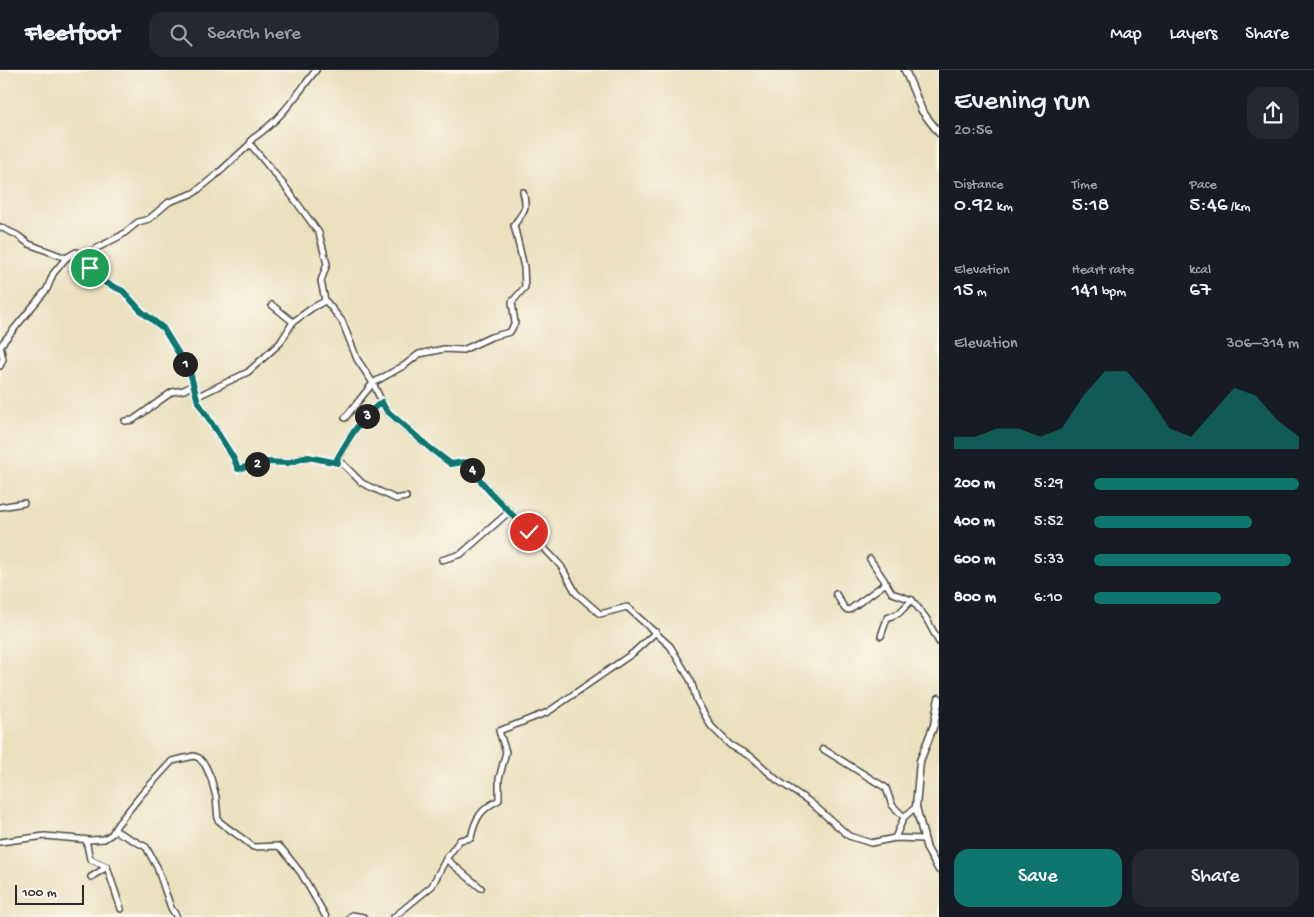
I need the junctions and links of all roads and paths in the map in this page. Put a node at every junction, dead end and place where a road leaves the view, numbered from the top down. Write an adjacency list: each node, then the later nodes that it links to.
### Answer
1 (316, 70): 4 (street)
2 (905, 70): 3 (street)
3 (939, 133)
4 (250, 144): 7 (street); 9 (street)
5 (523, 192): 13 (street)
6 (0, 227): 8 (street)
7 (84, 255): 8 (street); 14 (street)
8 (66, 258): 12 (street)
9 (326, 301): 11 (street); 13 (street)
10 (272, 305): 11 (street)
11 (293, 322): 15 (street)
12 (0, 366)
13 (372, 383): 16 (street); 17 (street)
14 (193, 385): 15 (street); 18 (street)
15 (196, 397): 19 (street)
16 (382, 402): 19 (street); 23 (street)
17 (345, 418)
18 (125, 421)
19 (338, 463): 20 (street)
20 (406, 496)
21 (24, 503): 22 (street)
22 (0, 507)
23 (510, 511): 25 (street); 29 (street)
24 (870, 559): 26 (street)
25 (442, 560)
26 (886, 583): 27 (street); 28 (street)
27 (836, 594)
28 (912, 600): 30 (street); 31 (street)
29 (656, 632): 37 (street); 41 (street)
30 (881, 636)
31 (939, 642)
32 (939, 698): 34 (street)
33 (823, 749): 35 (street)
34 (916, 807): 35 (street); 38 (street)
35 (904, 817): 37 (street)
36 (114, 830): 39 (street); 47 (street); 48 (street)
37 (895, 838): 38 (street)
38 (924, 839): 43 (street)
39 (86, 840): 40 (street); 42 (street)
40 (0, 842)
41 (446, 859): 45 (street); 51 (street)
42 (107, 867): 44 (street); 46 (street)
43 (939, 870)
44 (90, 877)
45 (481, 888)
46 (121, 909)
47 (177, 917)
48 (326, 917)
49 (350, 917): 50 (street)
50 (363, 917)
51 (394, 917)

